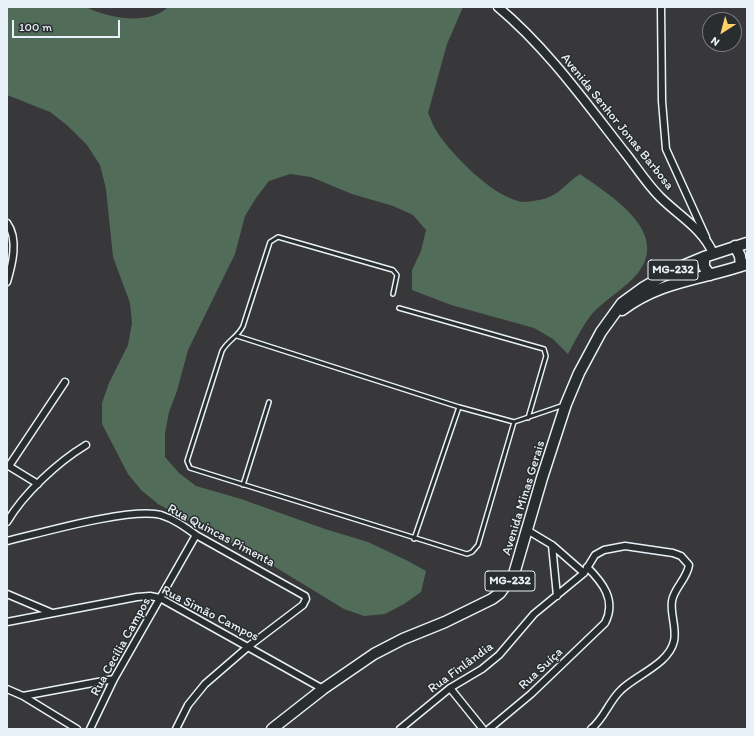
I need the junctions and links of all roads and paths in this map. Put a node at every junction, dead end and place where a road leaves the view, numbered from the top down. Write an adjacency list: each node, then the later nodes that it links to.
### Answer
1 (498, 7): 4 (street, Avenida Senhor Jonas Barbosa)
2 (661, 7): 4 (street)
3 (7, 223): 10 (street)
4 (708, 240): 7 (street, Avenida Senhor Jonas Barbosa)
5 (747, 243): 6 (main road, MG-232)
6 (735, 246): 7 (main road, MG-232); 8 (main road)
7 (709, 255): 9 (main road); 13 (main road, MG-232)
8 (744, 265): 9 (main road, MG-232)
9 (710, 276): 13 (main road, MG-232)
10 (7, 282)
11 (393, 294): 14 (lane)
12 (399, 308): 19 (lane)
13 (611, 318): 17 (main road, Avenida Minas Gerais / MG-232)
14 (237, 336): 18 (lane); 24 (lane)
15 (65, 382): 22 (street)
16 (269, 402): 24 (lane)
17 (566, 404): 19 (lane); 26 (main road, Avenida Minas Gerais / MG-232)
18 (459, 407): 20 (lane); 28 (lane)
19 (528, 418): 20 (lane)
20 (514, 422): 28 (lane)
21 (86, 445): 23 (street)
22 (8, 465): 23 (street)
23 (38, 484): 25 (street)
24 (242, 485): 28 (lane)
25 (7, 522)
26 (527, 530): 30 (street); 41 (main road, Avenida Minas Gerais / MG-232)
27 (196, 534): 29 (street, Rua Quincas Pimenta); 34 (street, Rua Cecília Campos); 37 (street, Rua Quincas Pimenta)
28 (414, 538)
29 (7, 541)
30 (552, 545): 31 (street); 33 (street)
31 (585, 570): 33 (street, Rua Finlândia); 51 (street, Rua Suíça); 52 (street, Rua Finlândia)
32 (7, 594): 35 (street)
33 (556, 596): 39 (street, Rua Finlândia)
34 (160, 598): 35 (street, Rua Simão Campos); 37 (street, Rua Simão Campos); 38 (street, Rua Cecília Campos)
35 (52, 613): 36 (street, Rua Simão Campos)
36 (7, 622)
37 (249, 646): 41 (street, Rua Simão Campos); 46 (street)
38 (114, 679): 42 (street); 45 (street, Rua Cecília Campos)
39 (450, 688): 43 (street, Rua Finlândia); 50 (street)
40 (7, 689): 42 (street)
41 (323, 689): 47 (main road, Avenida Minas Gerais / MG-232)
42 (23, 696): 44 (street)
43 (406, 723): 48 (street, Rua Finlândia); 49 (street)
44 (77, 729)
45 (90, 729)
46 (176, 729)
47 (272, 729)
48 (400, 729)
49 (411, 729)
50 (483, 729)
51 (489, 729)
52 (591, 729)

